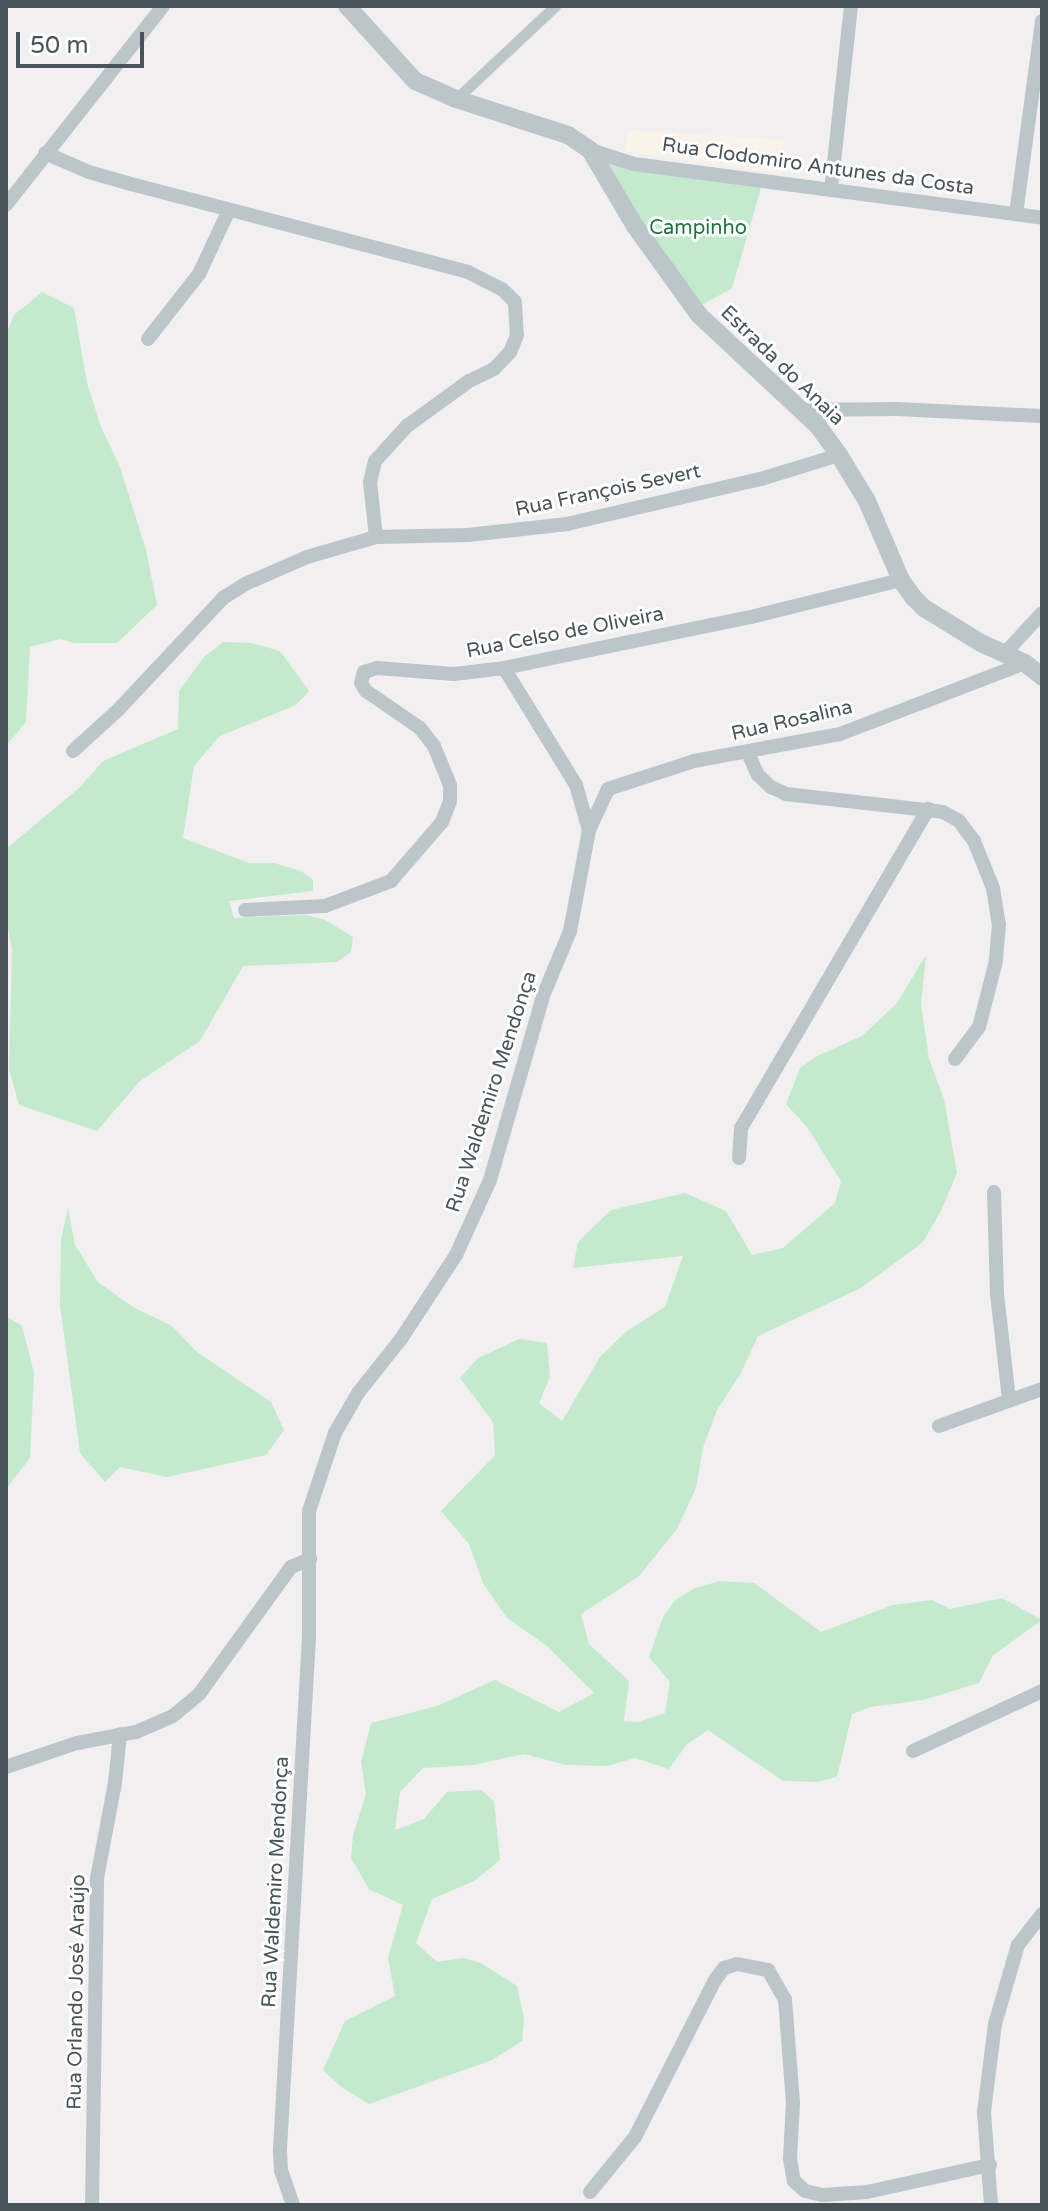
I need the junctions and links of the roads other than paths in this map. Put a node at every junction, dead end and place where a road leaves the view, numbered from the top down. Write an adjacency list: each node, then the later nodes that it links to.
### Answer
1 (163, 6): 8 (street)
2 (347, 6): 6 (street)
3 (555, 6): 6 (street)
4 (851, 6): 9 (street)
5 (1042, 21): 12 (street)
6 (456, 99): 7 (street)
7 (590, 150): 9 (street, Rua Clodomiro Antunes da Costa); 15 (street, Estrada do Anaia)
8 (45, 153): 10 (street); 11 (street)
9 (831, 190): 12 (street, Rua Clodomiro Antunes da Costa)
10 (6, 205)
11 (229, 210): 14 (street); 18 (street)
12 (1016, 214): 13 (street, Rua Clodomiro Antunes da Costa)
13 (1042, 218)
14 (148, 339)
15 (801, 410): 16 (street); 17 (street, Estrada do Anaia)
16 (1042, 416)
17 (839, 455): 18 (street, Rua François Severt); 19 (street, Estrada do Anaia)
18 (376, 537): 25 (street, Rua François Severt)
19 (901, 580): 21 (street, Estrada do Anaia); 23 (street, Rua Celso de Oliveira)
20 (1042, 613): 21 (street)
21 (1005, 653): 22 (street, Estrada do Anaia)
22 (1025, 663): 24 (street, Estrada do Anaia); 26 (street, Rua Rosalina)
23 (504, 668): 27 (street, Rua Waldemiro Mendonça); 31 (street, Rua Celso de Oliveira)
24 (1042, 677)
25 (73, 751)
26 (748, 753): 28 (street, Rua Rosalina); 29 (street)
27 (576, 785): 28 (street, Rua Rosalina); 30 (street, Rua Waldemiro Mendonça)
28 (608, 789): 30 (street)
29 (928, 809): 32 (street); 33 (street)
30 (589, 830): 38 (street, Rua Waldemiro Mendonça)
31 (245, 910)
32 (955, 1059)
33 (739, 1158)
34 (994, 1192): 36 (street)
35 (1042, 1389): 36 (street)
36 (1009, 1399): 37 (street)
37 (939, 1426)
38 (310, 1559): 40 (street); 47 (street, Rua Waldemiro Mendonça)
39 (1042, 1691): 41 (street)
40 (120, 1734): 42 (street); 46 (street, Rua Orlando José Araújo)
41 (913, 1751)
42 (6, 1767)
43 (1042, 1914): 44 (street)
44 (990, 2165): 45 (street); 48 (street)
45 (590, 2192)
46 (92, 2205)
47 (293, 2205)
48 (991, 2205)

